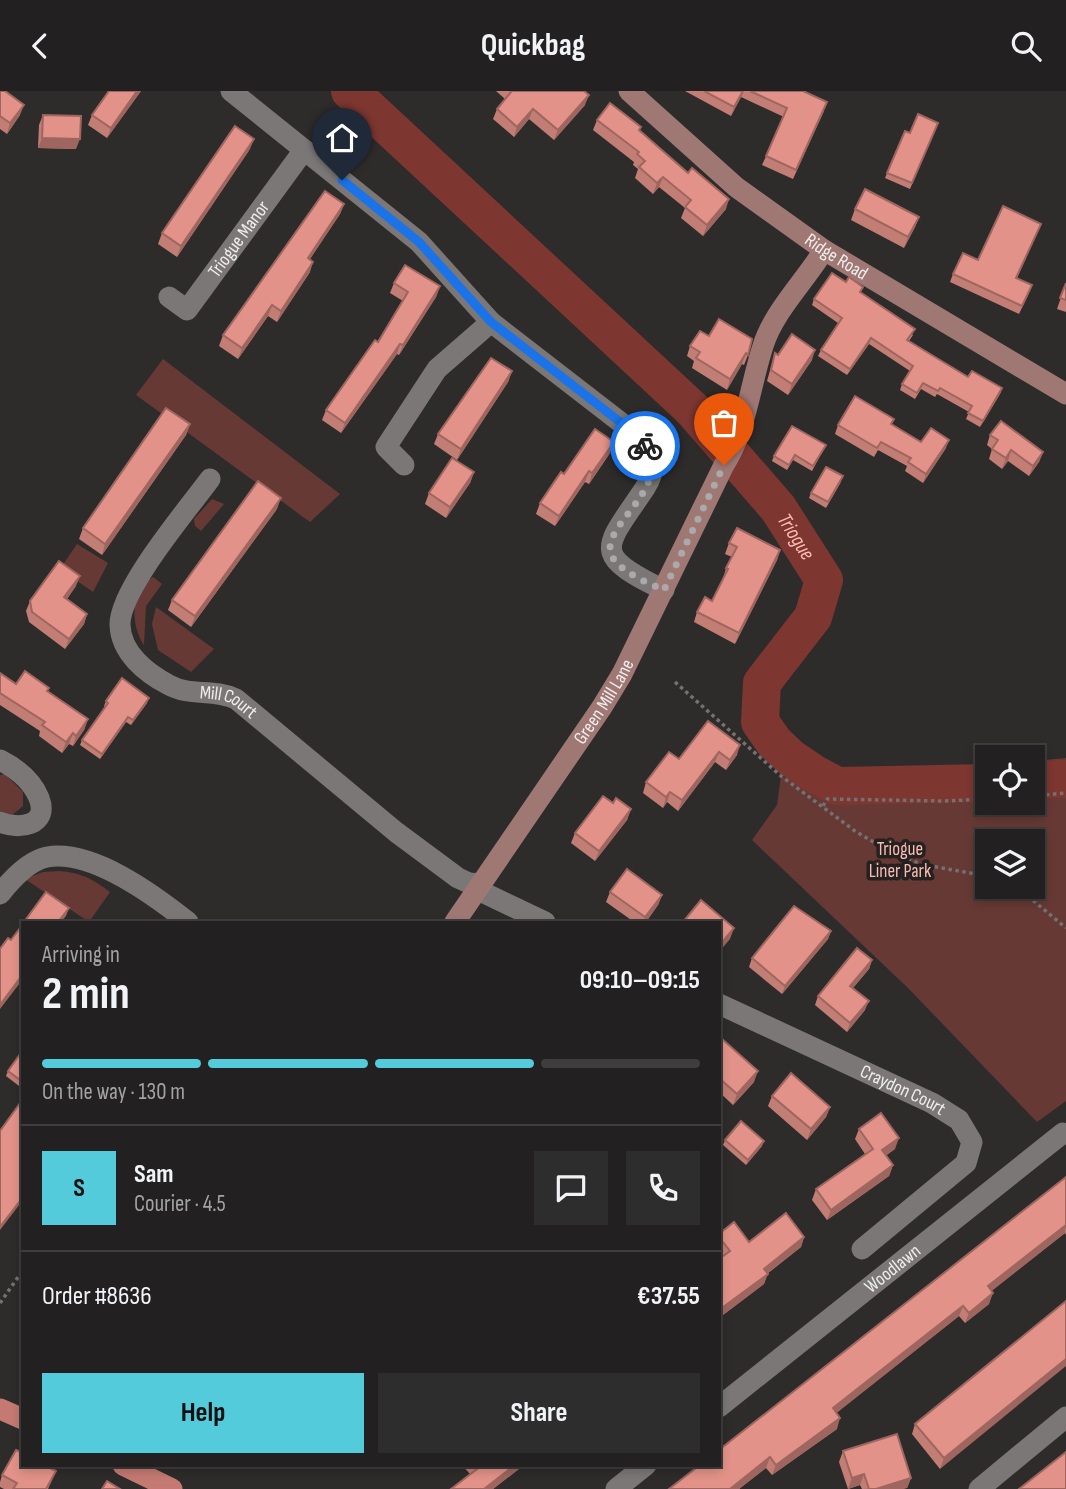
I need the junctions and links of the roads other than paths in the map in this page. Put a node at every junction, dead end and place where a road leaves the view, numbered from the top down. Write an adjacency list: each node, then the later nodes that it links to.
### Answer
1 (231, 91): 3 (street)
2 (629, 91): 4 (street, Ridge Road)
3 (304, 149): 5 (street, Triogue Manor); 6 (street)
4 (824, 250): 7 (street, Ridge Road); 10 (street, Green Mill Lane)
5 (169, 297)
6 (491, 322): 8 (street); 10 (street)
7 (1066, 394)
8 (404, 465)
9 (210, 479): 15 (street, Mill Court)
10 (664, 590): 15 (street, Green Mill Lane)
11 (0, 761): 13 (street)
12 (0, 822): 13 (street)
13 (32, 824): 14 (street)
14 (44, 857): 16 (street); 17 (street)
15 (480, 887): 18 (street, Green Mill Lane); 19 (street)
16 (0, 894)
17 (187, 921)
18 (456, 921)
19 (543, 921)
20 (721, 1005): 22 (street, Craydon Court)
21 (1066, 1133): 23 (street, Woodlawn)
22 (862, 1249)
23 (721, 1405)
24 (0, 1409): 26 (main road)
25 (1066, 1417): 31 (street)
26 (21, 1418)
27 (127, 1467): 29 (main road)
28 (644, 1467): 30 (street)
29 (172, 1489)
30 (616, 1489)
31 (979, 1489)

